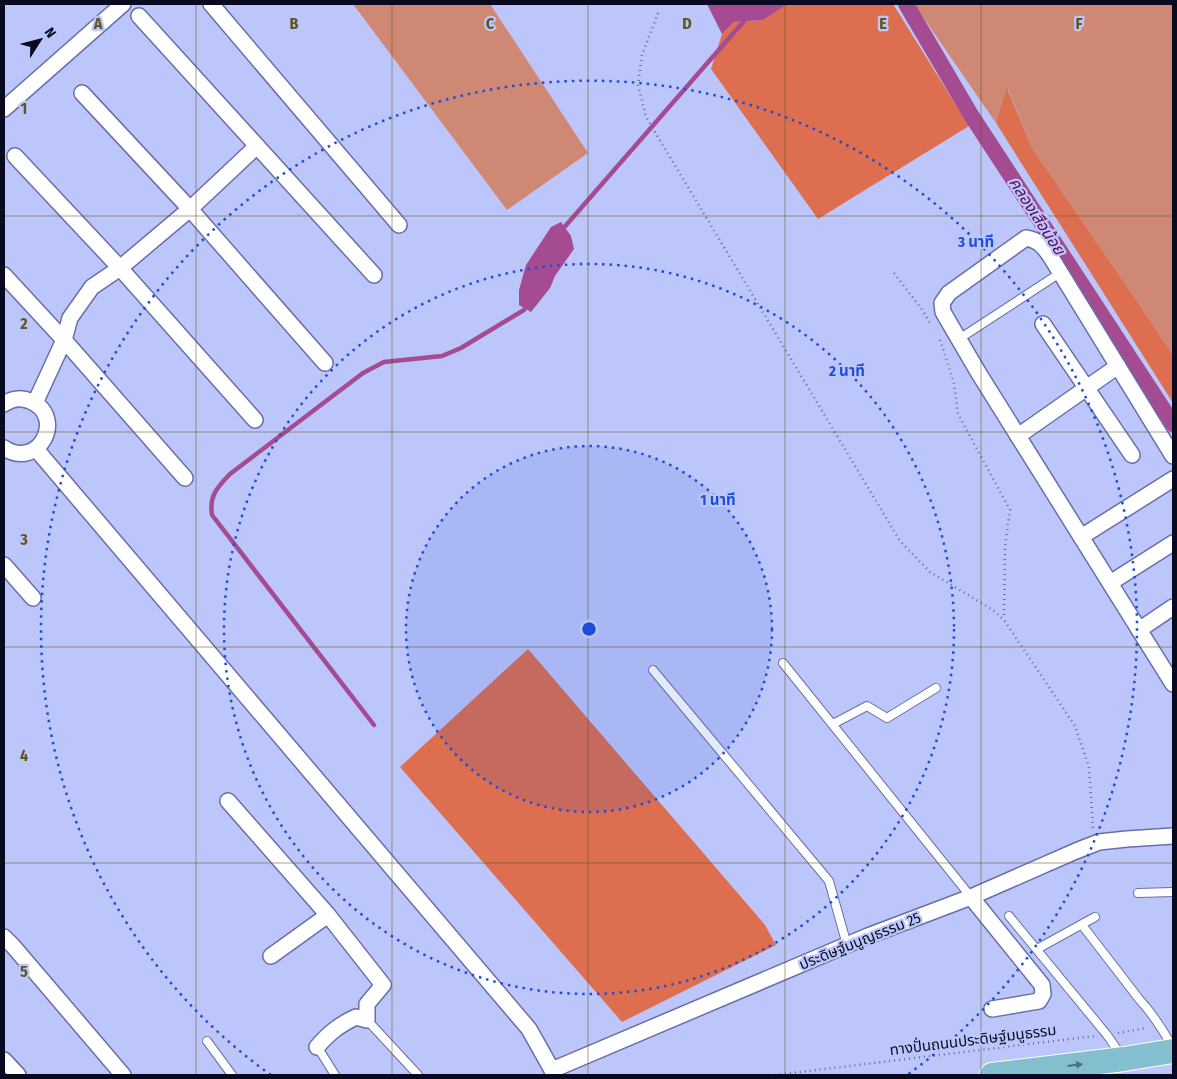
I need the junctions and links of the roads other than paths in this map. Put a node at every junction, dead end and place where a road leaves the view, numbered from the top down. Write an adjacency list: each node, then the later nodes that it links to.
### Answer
1 (123, 4): 5 (street)
2 (210, 4): 9 (street)
3 (139, 16): 6 (street)
4 (82, 93): 8 (street)
5 (4, 109)
6 (257, 146): 8 (street); 12 (street)
7 (15, 156): 10 (street)
8 (190, 209): 10 (street); 17 (street)
9 (399, 225)
10 (120, 268): 16 (street); 22 (street)
11 (1060, 272): 15 (lane); 15 (street); 18 (street)
12 (374, 276)
13 (4, 277): 16 (street)
14 (1043, 324): 19 (street)
15 (959, 339): 23 (street)
16 (64, 340): 20 (street); 28 (street)
17 (325, 363)
18 (1118, 366): 19 (street); 27 (street)
19 (1086, 388): 23 (street); 26 (street)
20 (35, 403): 21 (street); 25 (street)
21 (4, 404)
22 (255, 420)
23 (1018, 436): 30 (street)
24 (4, 448): 25 (street)
25 (36, 449): 62 (street)
26 (1132, 455)
27 (1173, 456)
28 (185, 478)
29 (1173, 479): 30 (street)
30 (1081, 536): 33 (street)
31 (1173, 543): 33 (street)
32 (4, 565): 34 (street)
33 (1110, 583): 36 (street)
34 (33, 598)
35 (1173, 608): 36 (street)
36 (1139, 630): 39 (street)
37 (784, 663): 41 (lane)
38 (653, 670): 52 (lane)
39 (1173, 684)
40 (936, 688): 41 (lane)
41 (833, 724): 46 (lane)
42 (228, 801): 47 (street)
43 (1173, 836): 46 (street, ประดิษฐ์มนูญธรรม 25)
44 (1173, 892): 45 (lane)
45 (1138, 893)
46 (972, 897): 52 (street, ประดิษฐ์มนูญธรรม 25); 55 (street)
47 (328, 915): 54 (street); 56 (street)
48 (1009, 916): 53 (lane)
49 (1095, 917): 50 (lane)
50 (1082, 925): 53 (lane); 59 (lane)
51 (4, 937): 64 (street)
52 (848, 945): 62 (street, ประดิษฐ์มนูญธรรม 25)
53 (1037, 949): 60 (lane)
54 (271, 956)
55 (992, 1009)
56 (367, 1020): 58 (street); 67 (lane)
57 (207, 1041): 65 (lane)
58 (319, 1049): 66 (lane)
59 (1173, 1050): 60 (main road)
60 (1124, 1059): 68 (main road, one-way to 60)
61 (4, 1060): 63 (street)
62 (553, 1072)
63 (18, 1075)
64 (123, 1075)
65 (232, 1075)
66 (335, 1075)
67 (418, 1075)
68 (992, 1075)

